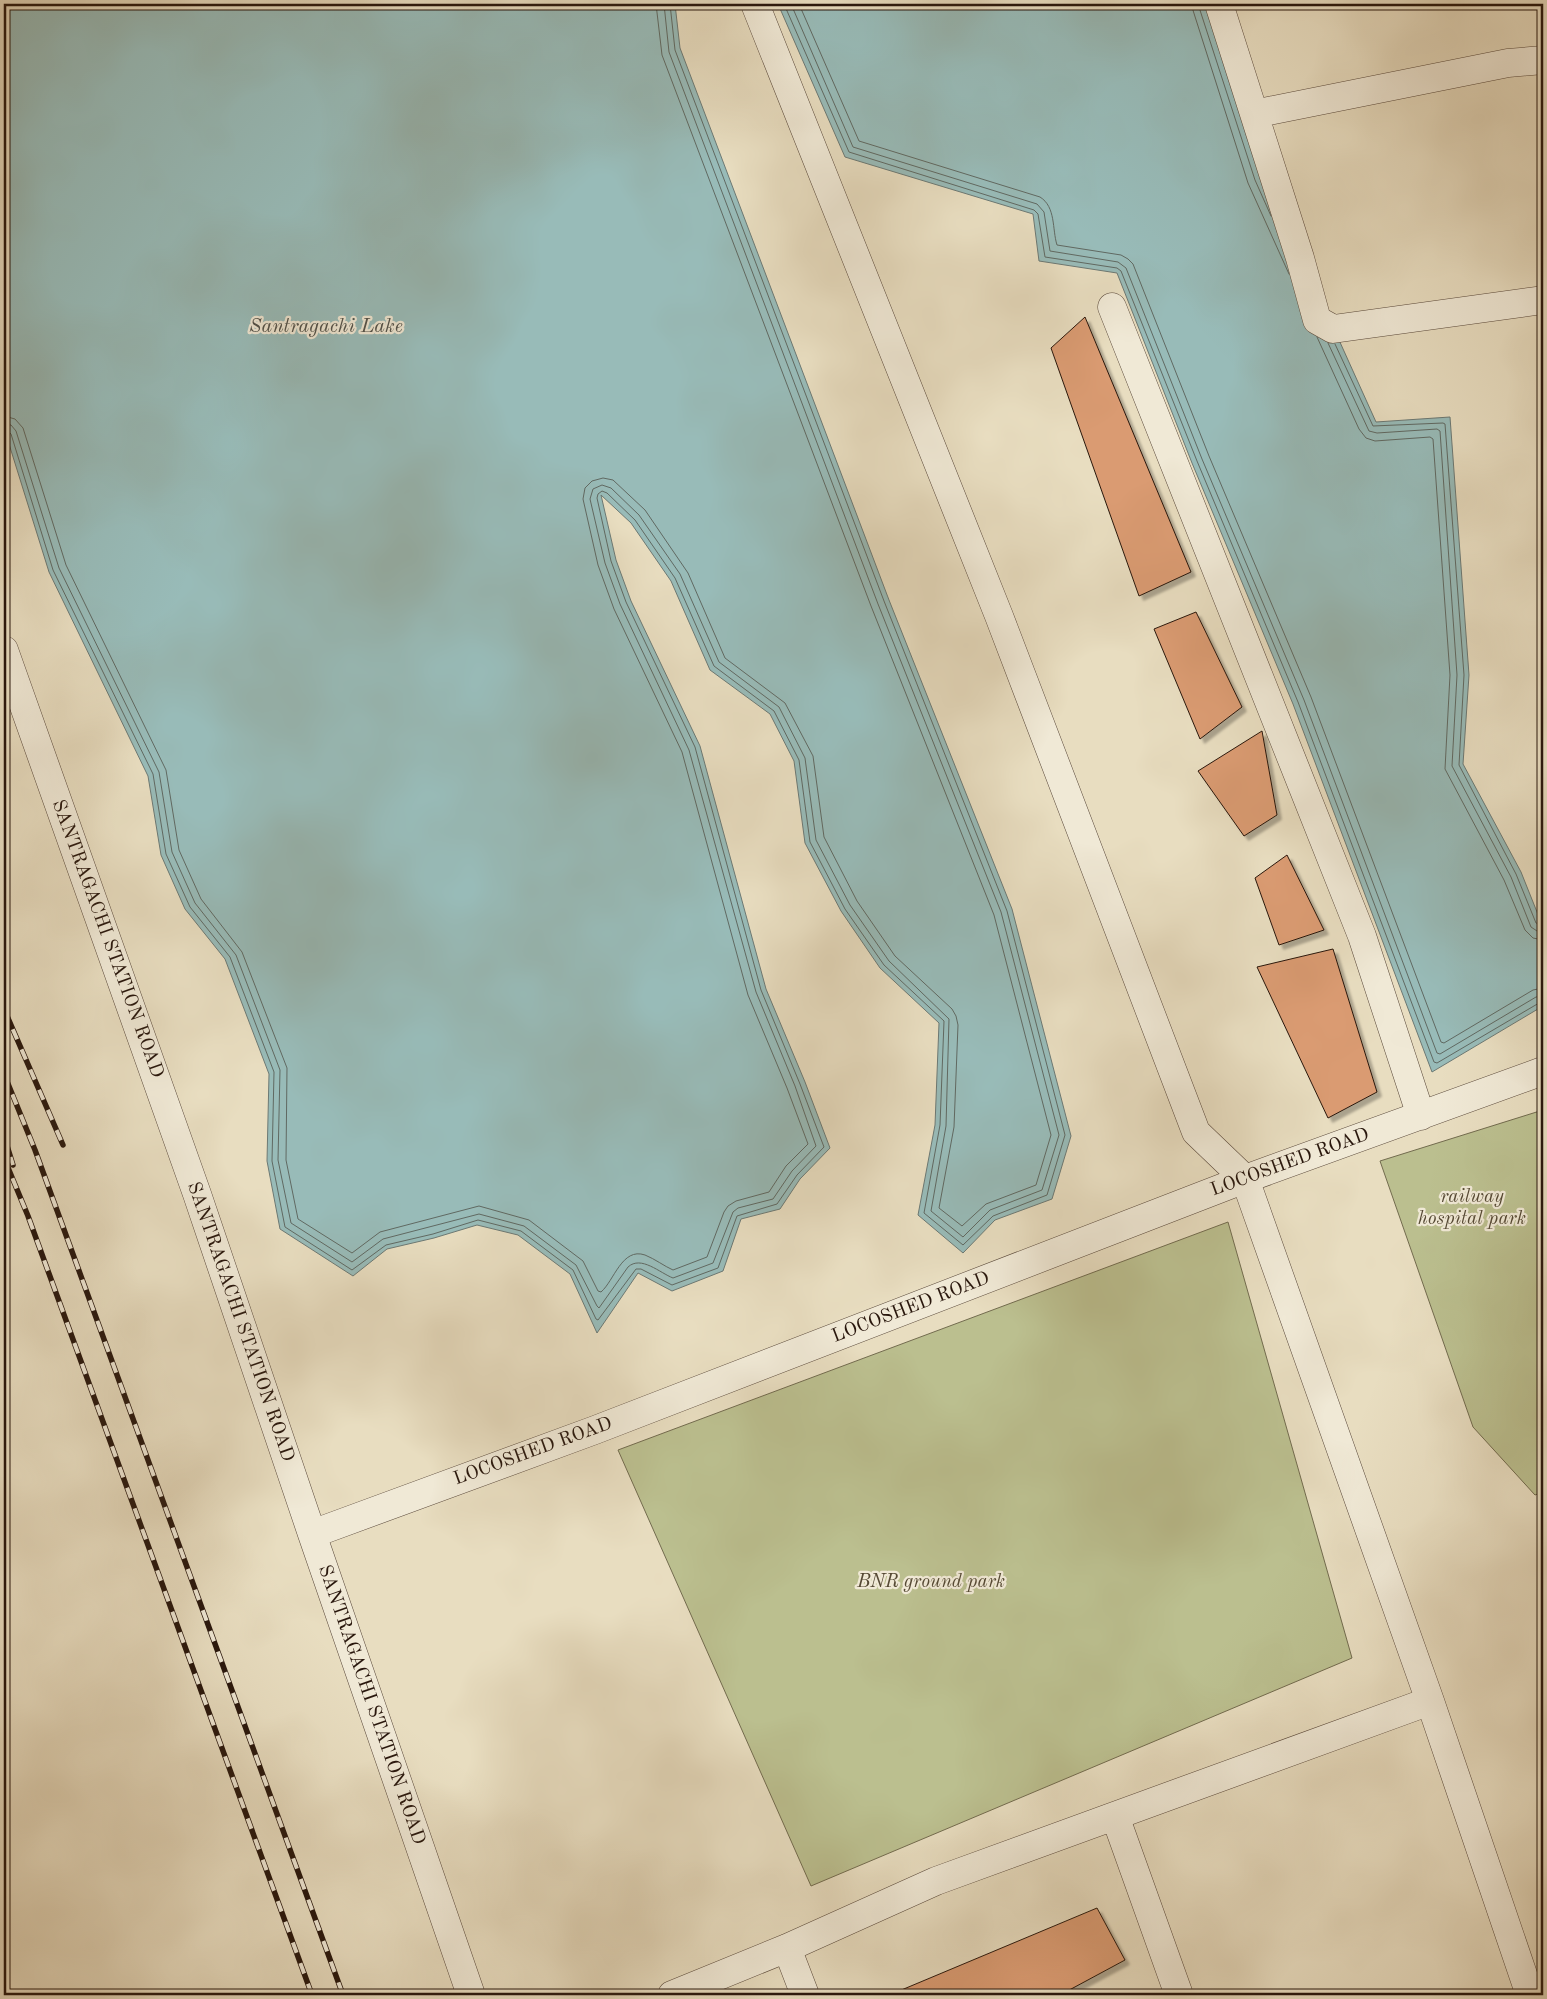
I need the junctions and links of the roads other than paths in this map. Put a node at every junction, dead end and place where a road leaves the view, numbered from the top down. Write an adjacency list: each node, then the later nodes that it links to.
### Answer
1 (756, 4): 10 (street)
2 (1219, 4): 4 (street)
3 (1543, 60): 4 (street)
4 (1254, 114): 5 (street)
5 (1543, 300)
6 (1112, 306): 9 (street)
7 (4, 650): 11 (street, SANTRAGACHI STATION ROAD)
8 (1543, 1071): 9 (street, LOCOSHED ROAD)
9 (1421, 1116): 10 (street, LOCOSHED ROAD)
10 (1244, 1179): 11 (street, LOCOSHED ROAD); 12 (street)
11 (312, 1534): 15 (street, SANTRAGACHI STATION ROAD)
12 (1430, 1701): 13 (street); 19 (street)
13 (1115, 1816): 14 (street); 18 (street)
14 (787, 1948): 16 (street); 17 (street)
15 (471, 1995)
16 (672, 1995)
17 (805, 1995)
18 (1179, 1995)
19 (1530, 1995)

